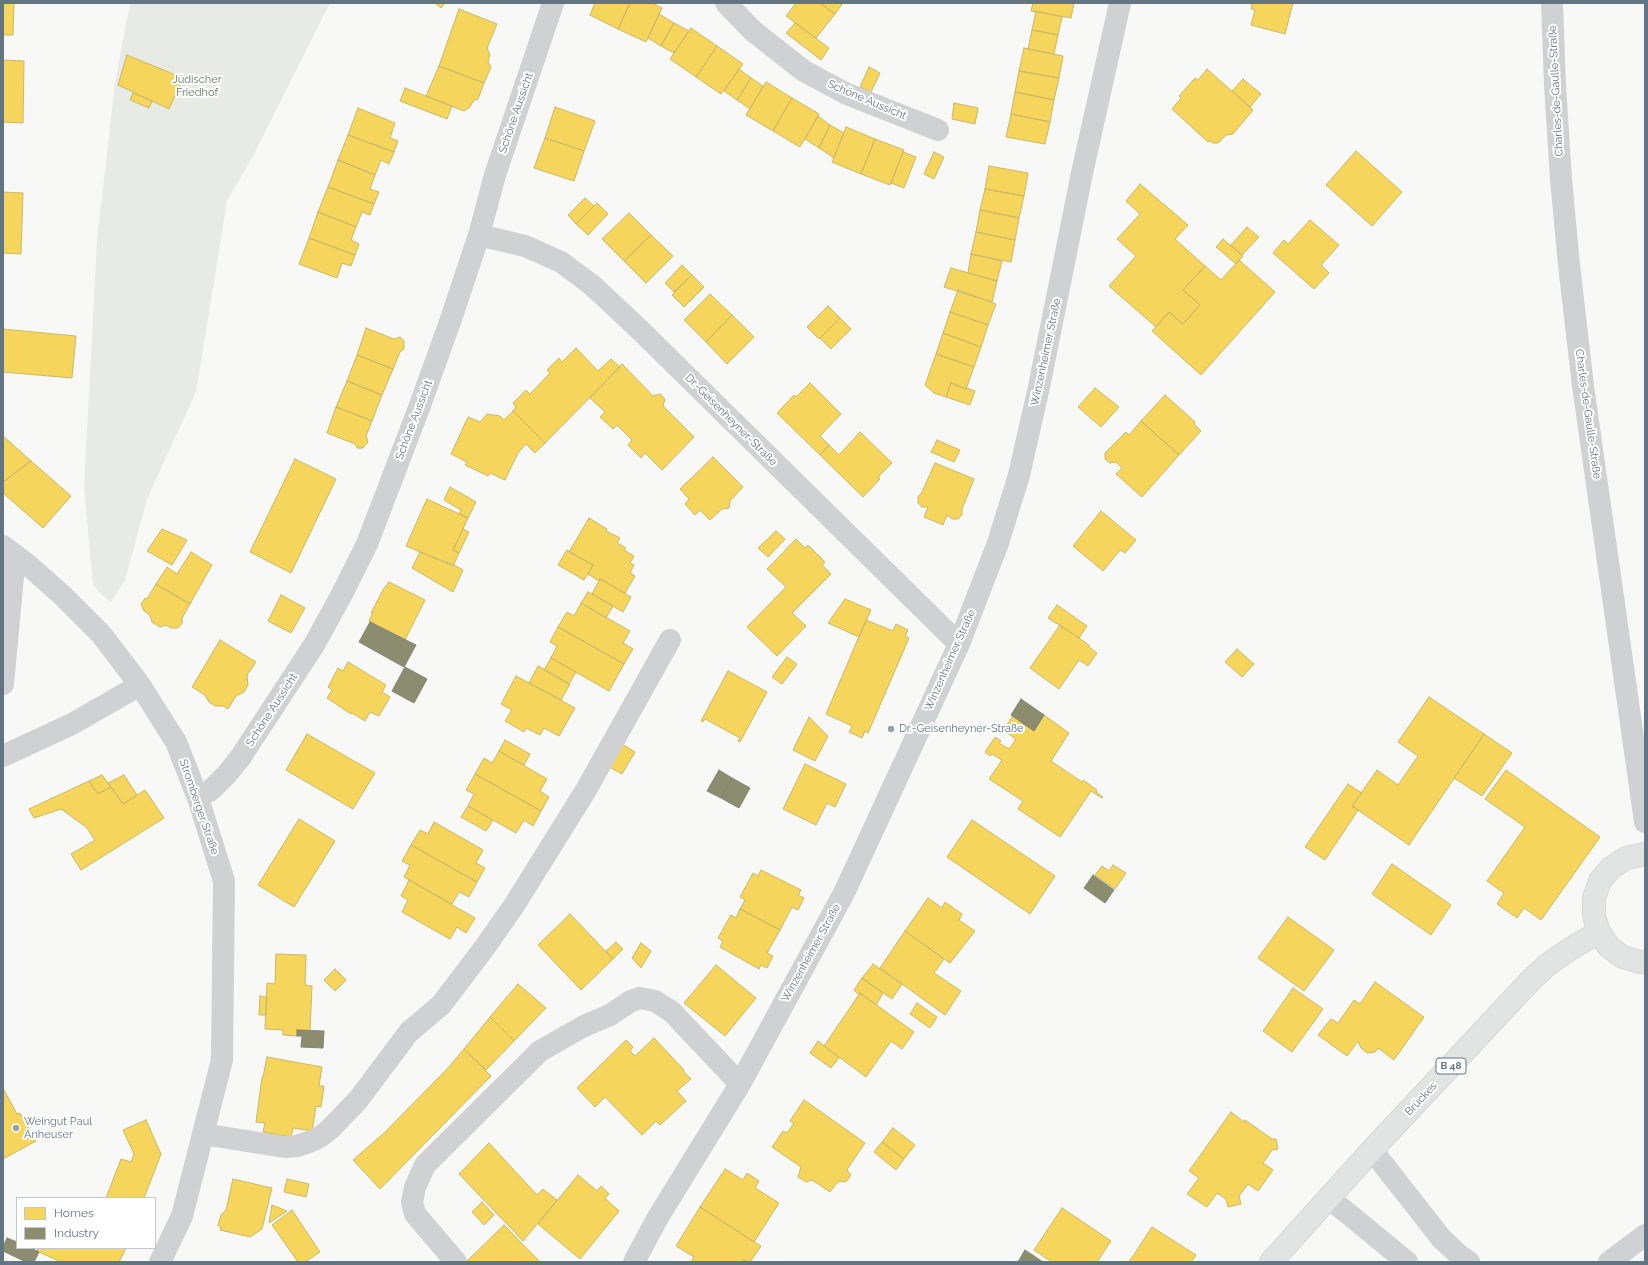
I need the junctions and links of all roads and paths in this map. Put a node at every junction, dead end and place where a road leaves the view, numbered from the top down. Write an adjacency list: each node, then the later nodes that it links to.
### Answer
1 (553, 3): 6 (street, Schöne Aussicht)
2 (726, 3): 5 (street, Schöne Aussicht)
3 (1120, 3): 9 (street, Winzenheimer Straße)
4 (1552, 3): 14 (street, Charles-de-Gaulle-Straße)
5 (938, 130)
6 (479, 235): 9 (street, Dr.-Geisenheyner-Straße); 13 (street, Schöne Aussicht)
7 (9, 551): 10 (street); 11 (street, Stromberger Straße)
8 (670, 640): 19 (street)
9 (959, 644): 18 (street, Winzenheimer Straße)
10 (3, 684)
11 (140, 685): 12 (street); 13 (street, Stromberger Straße)
12 (4, 751)
13 (198, 798): 19 (street, Stromberger Straße)
14 (1645, 822)
15 (1645, 854): 16 (main road)
16 (1599, 932): 17 (main road); 20 (main road, Brückes / B 48)
17 (1645, 962)
18 (740, 1084): 24 (street); 25 (street, Winzenheimer Straße)
19 (203, 1134): 23 (street, Stromberger Straße)
20 (1372, 1150): 21 (main road, Brückes / B 48); 28 (street)
21 (1329, 1198): 26 (main road, Brückes / B 48); 27 (street)
22 (1645, 1234): 29 (street)
23 (160, 1262)
24 (456, 1262)
25 (634, 1262)
26 (1271, 1262)
27 (1407, 1262)
28 (1470, 1262)
29 (1609, 1262)

